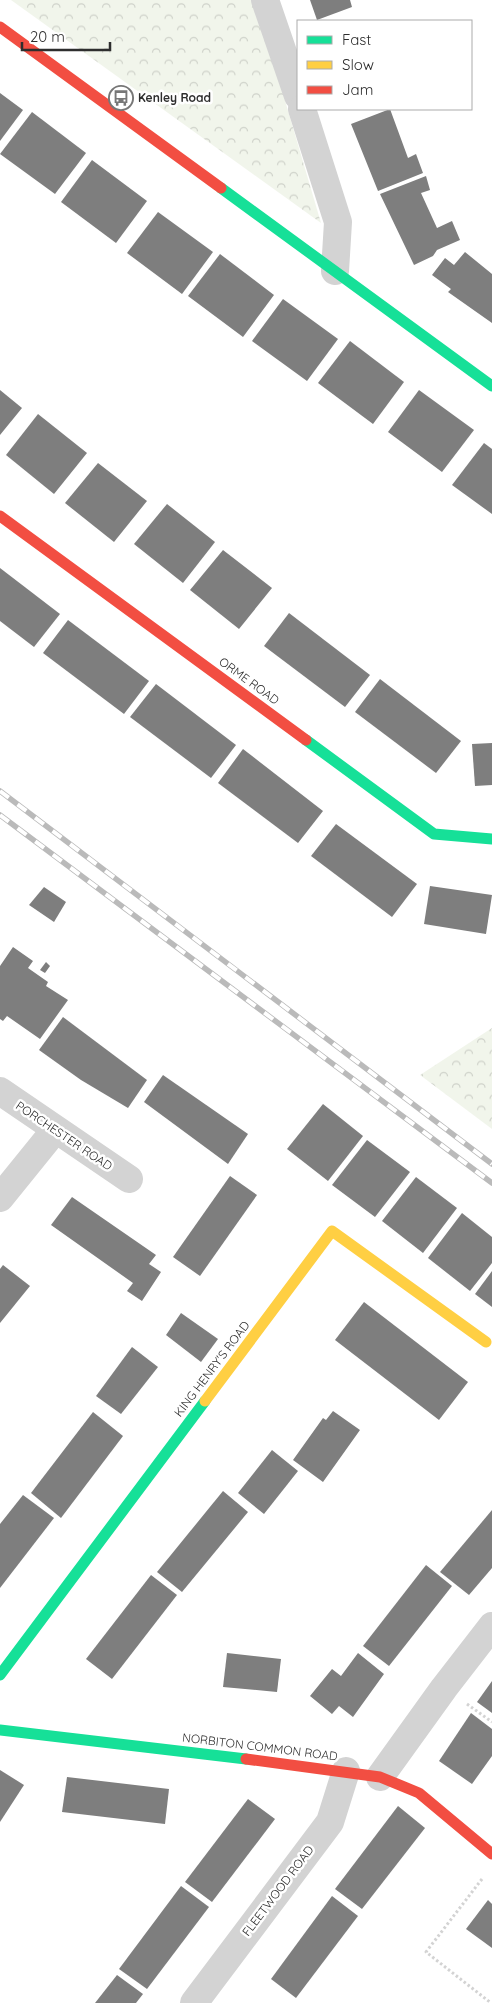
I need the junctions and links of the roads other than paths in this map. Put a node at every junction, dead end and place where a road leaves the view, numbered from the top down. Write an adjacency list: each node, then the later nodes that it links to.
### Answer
1 (266, 0): 3 (street)
2 (0, 27): 5 (street)
3 (297, 93)
4 (302, 110): 5 (street)
5 (335, 271): 6 (street)
6 (492, 386)
7 (0, 516): 8 (street, ORME ROAD)
8 (492, 839)
9 (0, 1091): 10 (street, PORCHESTER ROAD)
10 (54, 1130): 11 (street, PORCHESTER ROAD); 12 (street)
11 (129, 1179)
12 (0, 1198)
13 (486, 1342): 15 (street, KING HENRY'S ROAD)
14 (492, 1626): 18 (street)
15 (0, 1675)
16 (0, 1730): 17 (street, NORBITON COMMON ROAD)
17 (346, 1771): 18 (street, NORBITON COMMON ROAD); 20 (street, FLEETWOOD ROAD)
18 (380, 1777): 19 (street, NORBITON COMMON ROAD)
19 (492, 1854)
20 (204, 1999)

